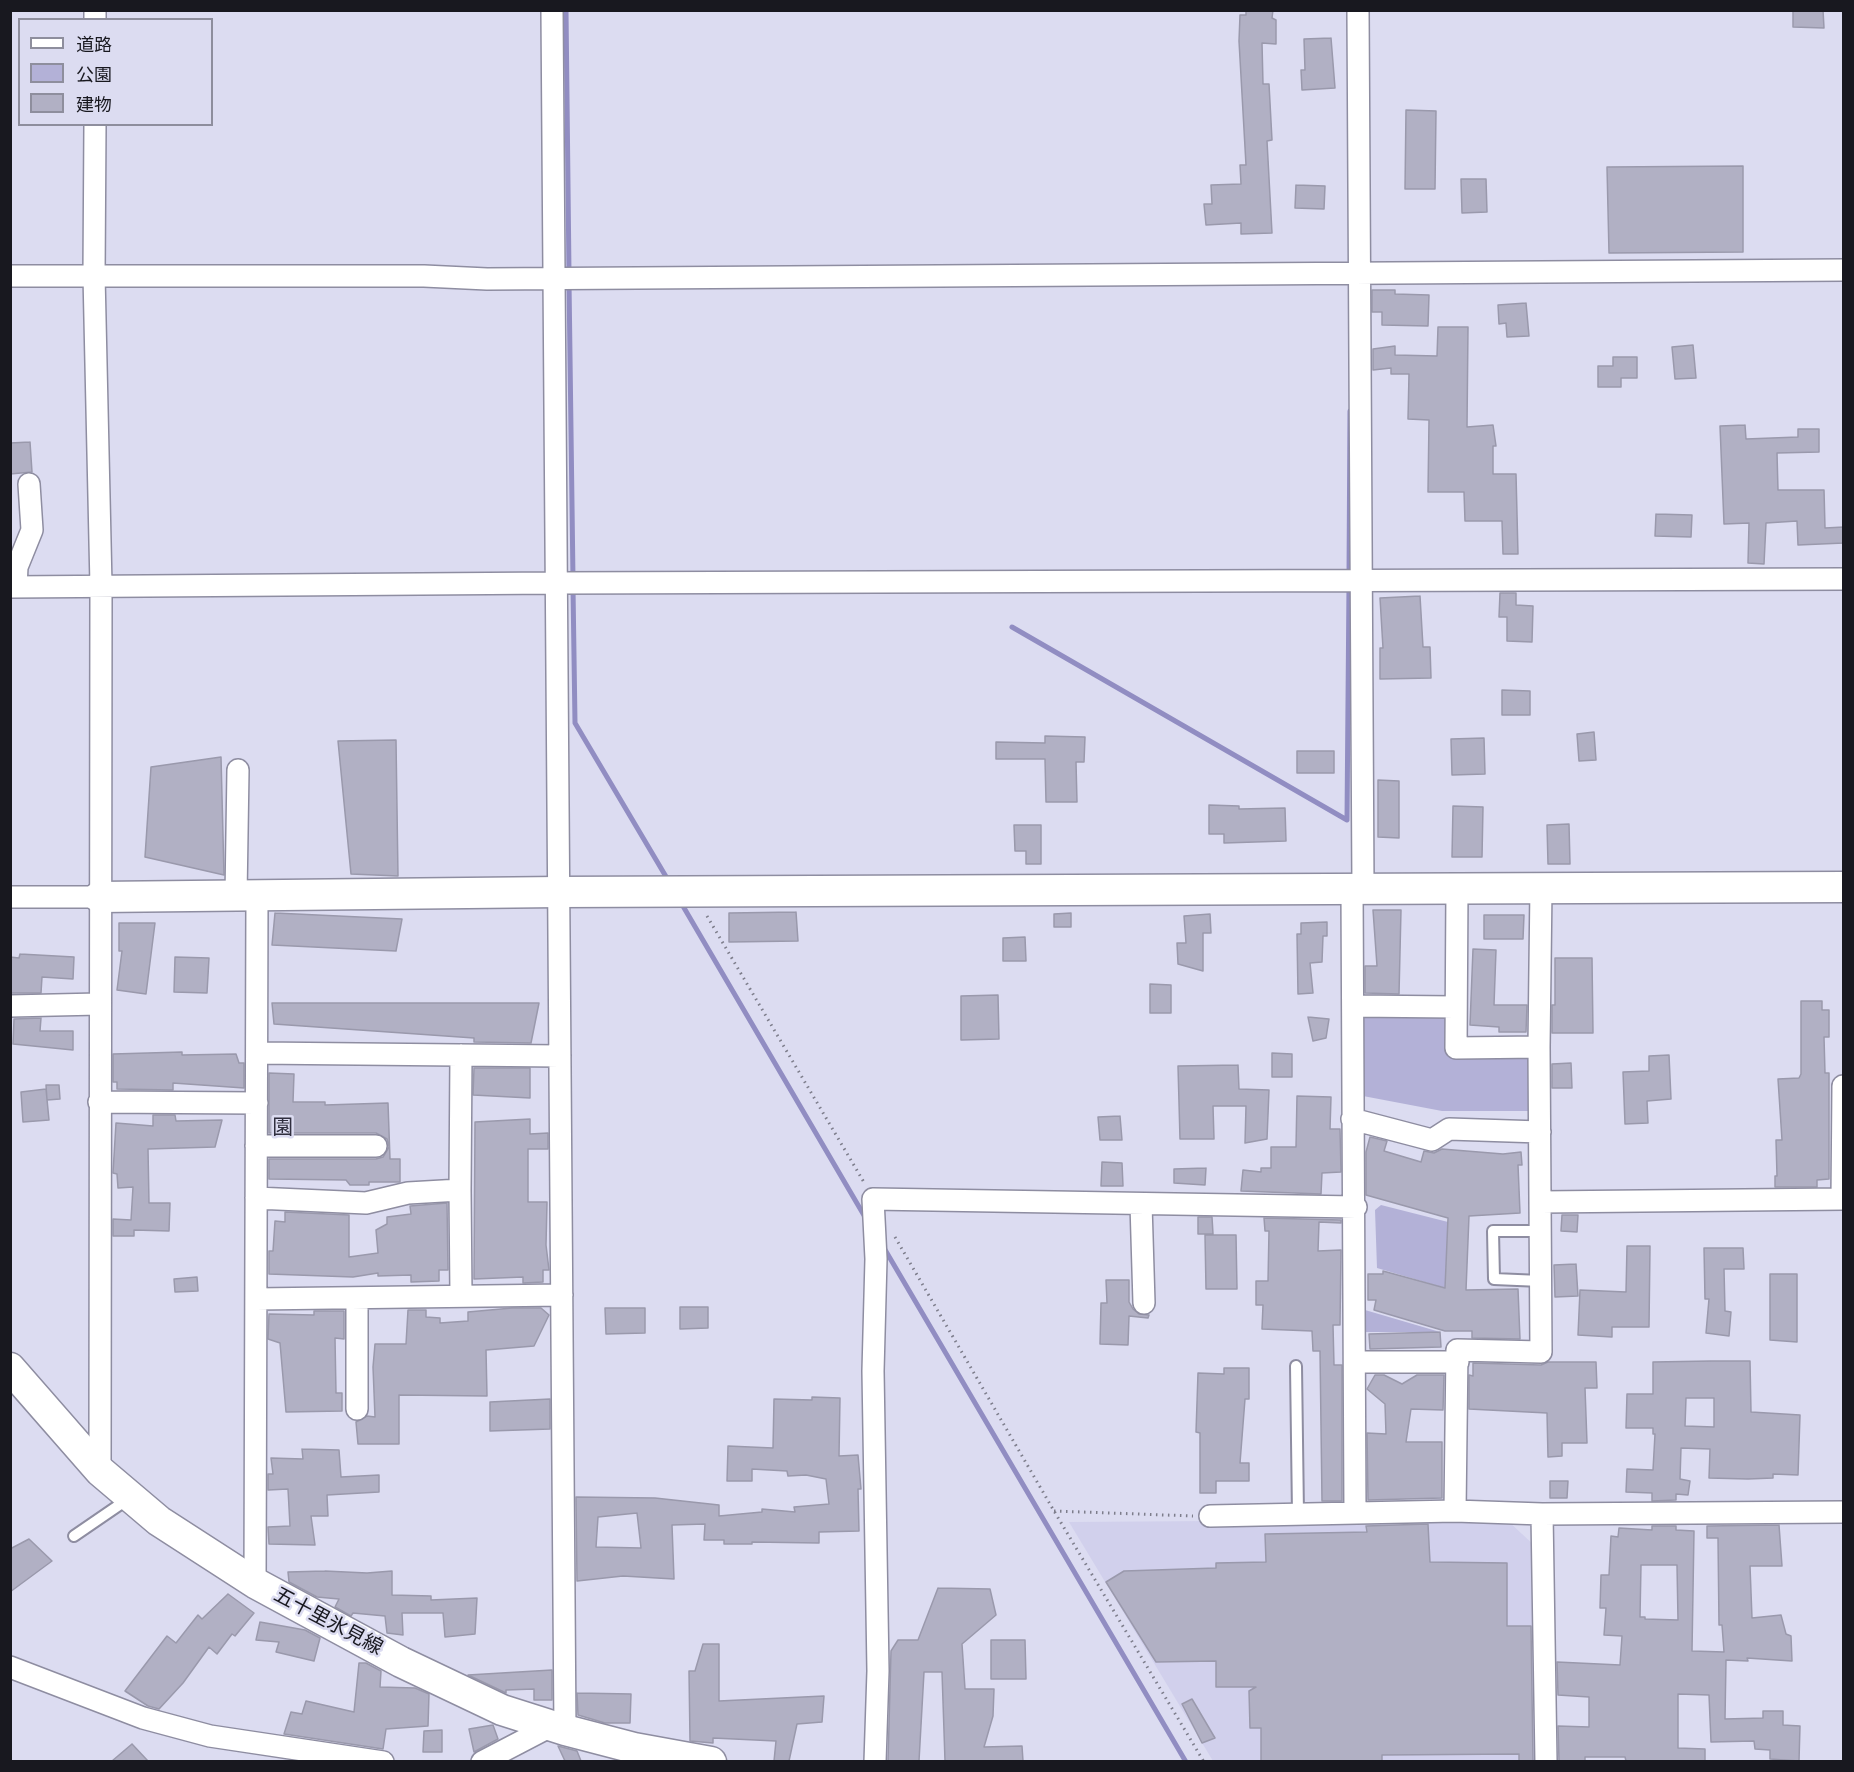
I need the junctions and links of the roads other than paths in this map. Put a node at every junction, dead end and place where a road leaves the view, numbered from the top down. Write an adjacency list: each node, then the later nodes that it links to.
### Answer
1 (552, 10): 8 (street)
2 (1358, 10): 5 (street)
3 (94, 126): 6 (street)
4 (1844, 270): 5 (street)
5 (1359, 271): 8 (street); 11 (street)
6 (94, 275): 7 (street); 8 (street); 13 (street)
7 (10, 276)
8 (554, 279): 12 (street)
9 (29, 484): 14 (street)
10 (1844, 579): 11 (street)
11 (1359, 581): 12 (street); 18 (street)
12 (557, 583): 13 (street); 20 (street)
13 (101, 586): 14 (street); 23 (street)
14 (13, 587)
15 (238, 770): 21 (street)
16 (1541, 887): 17 (street); 19 (street); 28 (street)
17 (1844, 887)
18 (1358, 888): 19 (street); 20 (street); 26 (street)
19 (1457, 888): 27 (street)
20 (559, 892): 21 (street); 31 (street)
21 (247, 896): 23 (street); 29 (street)
22 (10, 897): 23 (street)
23 (99, 897): 24 (street)
24 (99, 1004): 25 (street); 33 (street)
25 (10, 1006)
26 (1354, 1006): 27 (street); 35 (street)
27 (1455, 1007): 28 (street)
28 (1539, 1047): 36 (street)
29 (257, 1053): 30 (street); 34 (street)
30 (460, 1055): 31 (street); 39 (street)
31 (560, 1056): 47 (street)
32 (1843, 1086): 41 (street)
33 (99, 1102): 34 (street); 57 (street)
34 (256, 1103): 37 (street)
35 (1352, 1119): 36 (street); 44 (street)
36 (1540, 1132): 42 (street)
37 (256, 1146): 38 (street); 40 (street)
38 (376, 1146)
39 (460, 1190): 40 (street); 48 (street)
40 (256, 1198): 50 (street)
41 (1843, 1199): 42 (street)
42 (1541, 1202): 45 (street)
43 (1141, 1204): 44 (street); 51 (street); 73 (street)
44 (1356, 1207): 52 (street)
45 (1541, 1231): 46 (street); 46 (lane)
46 (1541, 1281): 53 (street)
47 (562, 1295): 48 (street); 68 (street)
48 (461, 1296): 49 (street)
49 (357, 1298): 50 (street); 56 (street)
50 (256, 1299): 66 (street)
51 (1144, 1303)
52 (1355, 1362): 53 (street); 61 (street)
53 (1458, 1362): 59 (street)
54 (1296, 1366): 62 (lane)
55 (10, 1368): 57 (street, 五十里氷見線)
56 (357, 1409)
57 (100, 1472): 58 (street, 五十里氷見線)
58 (131, 1497): 65 (lane); 66 (street, 五十里氷見線)
59 (1455, 1511): 61 (street); 63 (street)
60 (1844, 1512): 63 (street)
61 (1355, 1513): 62 (street)
62 (1298, 1514): 64 (street)
63 (1542, 1514): 74 (street)
64 (1210, 1516)
65 (74, 1536)
66 (255, 1583): 68 (street, 五十里氷見線)
67 (10, 1667): 70 (street)
68 (558, 1728): 69 (street, 五十里氷見線); 71 (street)
69 (638, 1755): 72 (street, 五十里氷見線)
70 (383, 1761)
71 (482, 1761)
72 (711, 1761)
73 (874, 1761)
74 (1546, 1761)

